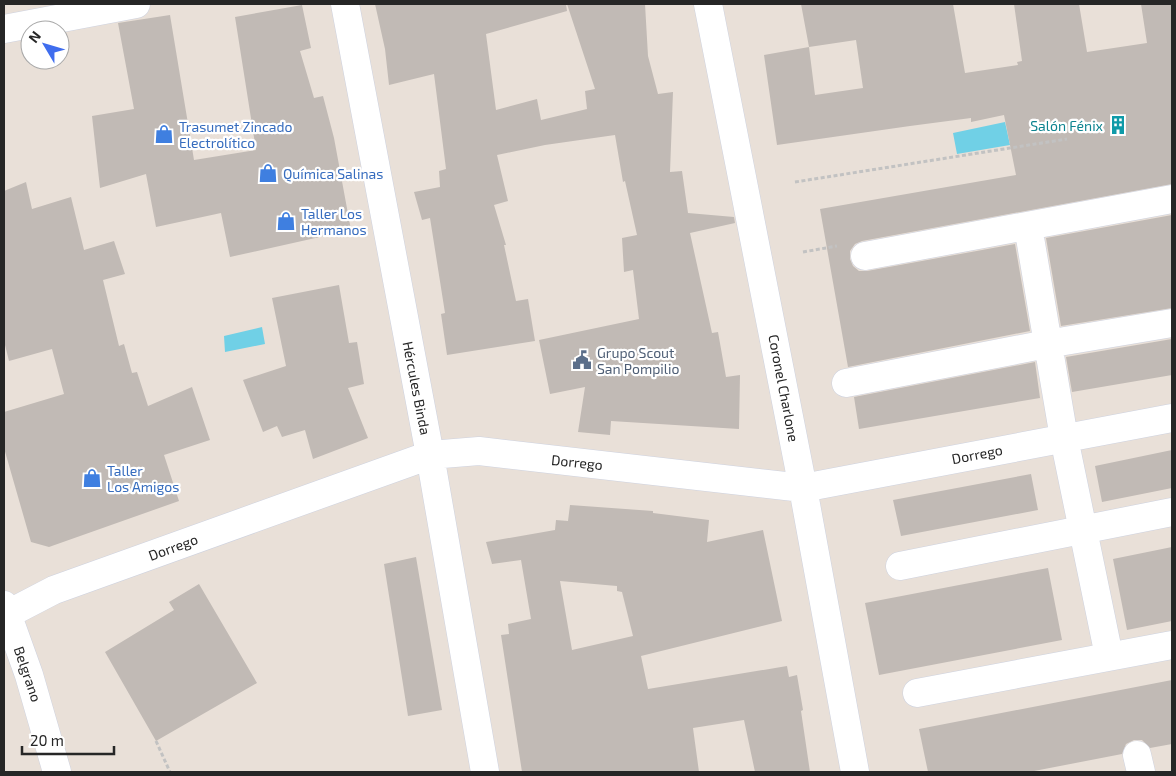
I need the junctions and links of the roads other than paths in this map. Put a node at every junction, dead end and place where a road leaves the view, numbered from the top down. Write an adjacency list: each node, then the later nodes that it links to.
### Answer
1 (136, 4): 4 (street)
2 (345, 4): 13 (street, Hércules Binda)
3 (708, 4): 14 (street, Coronel Charlone)
4 (4, 29)
5 (1172, 199): 6 (street)
6 (1028, 226): 7 (street); 9 (street)
7 (865, 256)
8 (1172, 323): 9 (street)
9 (1047, 344): 10 (street); 12 (street)
10 (846, 383)
11 (1172, 418): 12 (street, Dorrego)
12 (1064, 438): 14 (street, Dorrego); 16 (street)
13 (430, 455): 14 (street, Dorrego); 18 (street, Dorrego); 23 (street, Hércules Binda)
14 (803, 488): 24 (street, Coronel Charlone)
15 (1172, 512): 16 (street)
16 (1084, 530): 17 (street); 20 (street)
17 (900, 566)
18 (5, 612): 22 (street, Belgrano)
19 (1172, 646): 20 (street)
20 (1109, 656): 21 (street)
21 (917, 693)
22 (57, 772)
23 (485, 772)
24 (855, 772)

